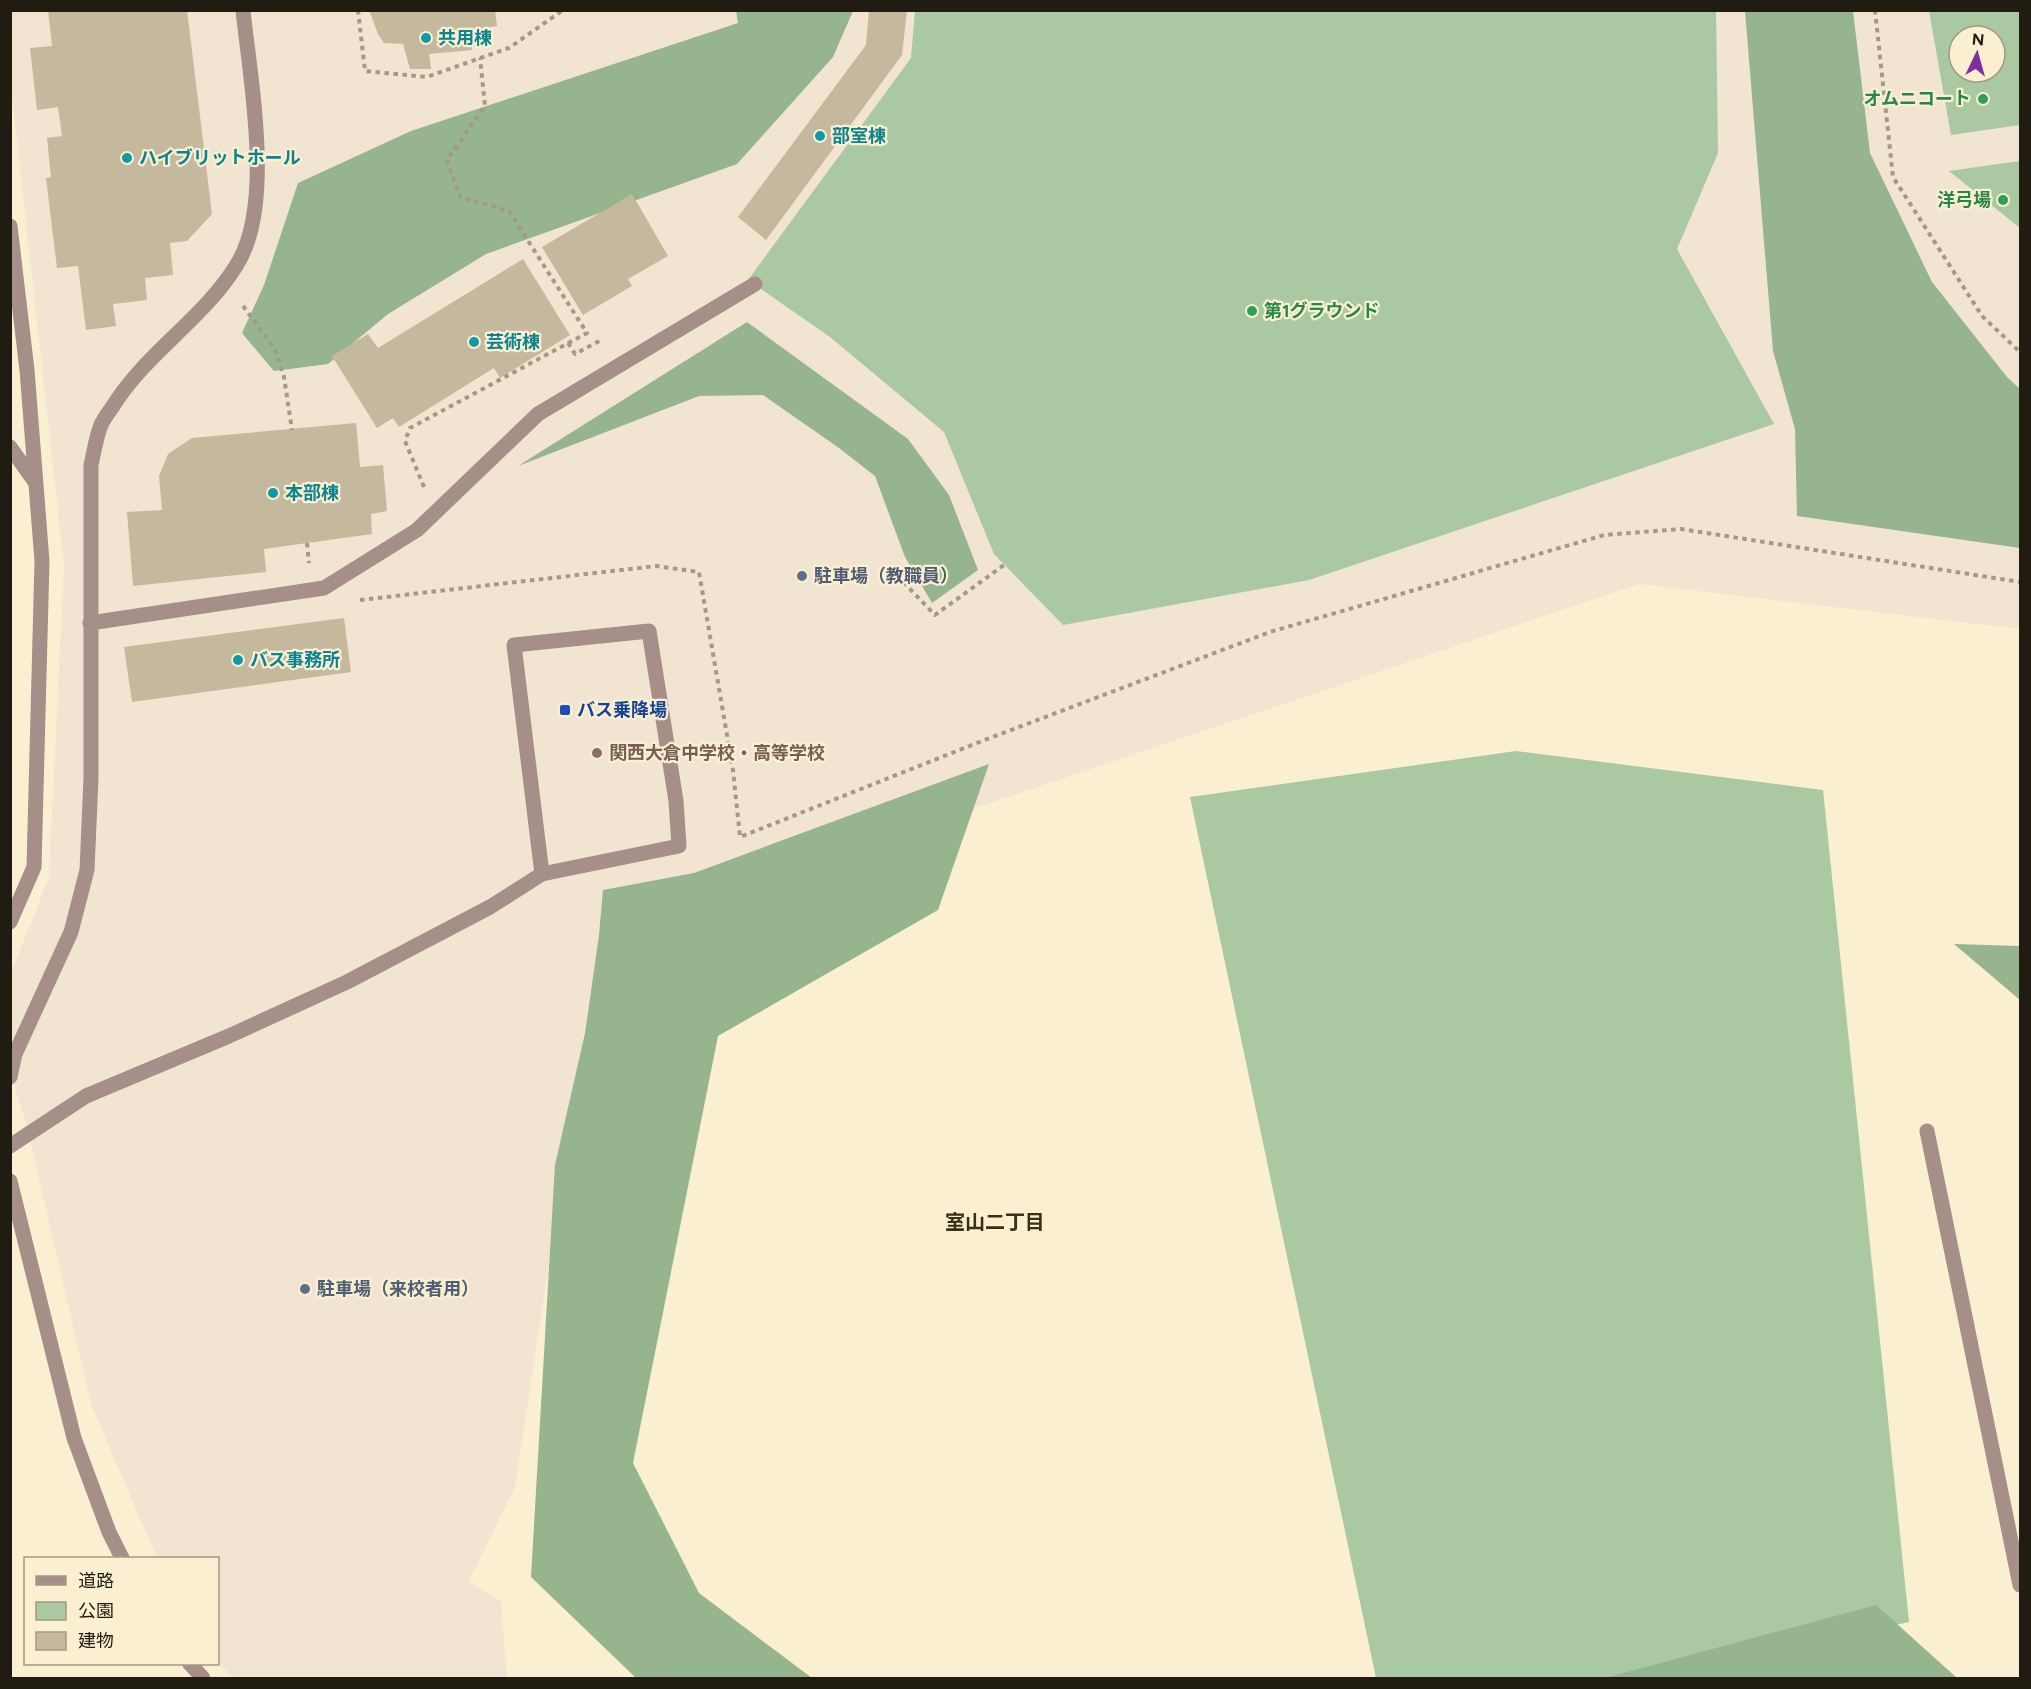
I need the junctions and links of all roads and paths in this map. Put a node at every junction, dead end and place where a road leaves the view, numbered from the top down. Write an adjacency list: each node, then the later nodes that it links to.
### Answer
1 (243, 10): 19 (street)
2 (358, 10): 5 (path)
3 (563, 10): 5 (path)
4 (1875, 10): 9 (path)
5 (480, 58): 13 (path)
6 (10, 226): 12 (street)
7 (755, 284): 13 (street)
8 (243, 306): 10 (path)
9 (2020, 352)
10 (292, 430)
11 (10, 447): 12 (street)
12 (34, 482): 22 (street)
13 (435, 512): 19 (street)
14 (1004, 565): 15 (path)
15 (891, 569)
16 (2020, 582): 20 (path)
17 (400, 596): 18 (path)
18 (357, 601)
19 (90, 622): 23 (street)
20 (733, 770)
21 (542, 874): 21 (street); 25 (street)
22 (10, 922)
23 (10, 1077)
24 (1927, 1131): 28 (street)
25 (10, 1146)
26 (10, 1181): 27 (street)
27 (122, 1557)
28 (2020, 1586)
29 (190, 1665): 30 (street)
30 (203, 1678)

